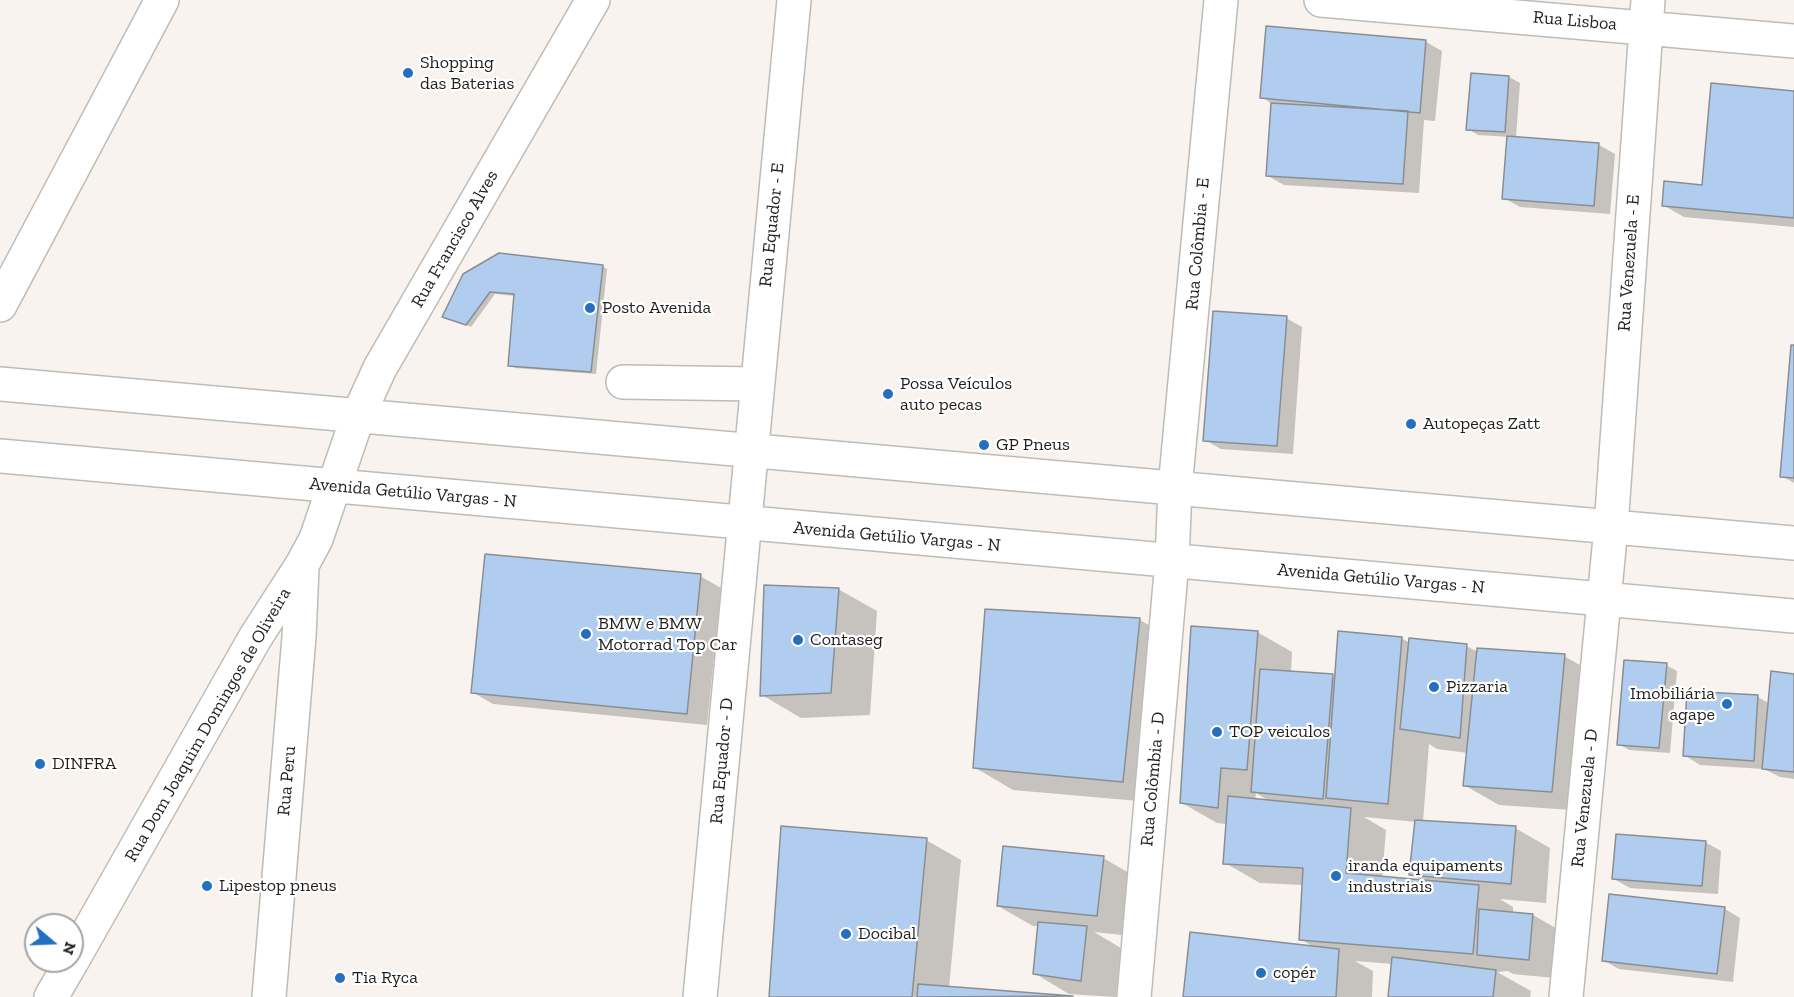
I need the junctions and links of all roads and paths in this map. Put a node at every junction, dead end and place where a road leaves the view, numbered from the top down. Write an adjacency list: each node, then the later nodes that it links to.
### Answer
1 (162, 0): 8 (street)
2 (593, 0): 12 (street, Rua Francisco Alves)
3 (794, 0): 11 (street, Rua Equador - E)
4 (1221, 0): 16 (street, Rua Colômbia - E)
5 (1321, 0): 6 (street, Rua Lisboa)
6 (1646, 13): 7 (street, Rua Lisboa); 18 (street, Rua Venezuela - E)
7 (1794, 41)
8 (0, 304)
9 (623, 382): 11 (street)
10 (0, 384): 12 (street)
11 (757, 384): 13 (street, Rua Equador - E)
12 (357, 416): 13 (street); 15 (street, Rua Francisco Alves)
13 (750, 451): 16 (street); 17 (street, Rua Equador - D)
14 (0, 456): 15 (street, Avenida Getúlio Vargas - N)
15 (335, 486): 17 (street, Avenida Getúlio Vargas - N); 21 (street, Rua Dom Joaquim Domingos de Oliveira)
16 (1175, 488): 18 (street); 20 (street, Rua Colômbia - E)
17 (745, 525): 20 (street, Avenida Getúlio Vargas - N); 28 (street, Rua Equador - D)
18 (1611, 527): 19 (street); 22 (street, Rua Venezuela - E)
19 (1794, 543)
20 (1172, 561): 22 (street, Avenida Getúlio Vargas - N); 29 (street, Rua Colômbia - D)
21 (302, 565): 24 (street, Rua Dom Joaquim Domingos de Oliveira); 27 (street, Rua Peru)
22 (1604, 599): 23 (street, Avenida Getúlio Vargas - N); 30 (street, Rua Venezuela - D)
23 (1794, 616)
24 (84, 940)
25 (65, 973): 26 (street, Rua Dom Joaquim Domingos de Oliveira)
26 (51, 997)
27 (269, 997)
28 (700, 997)
29 (1134, 997)
30 (1566, 997)

